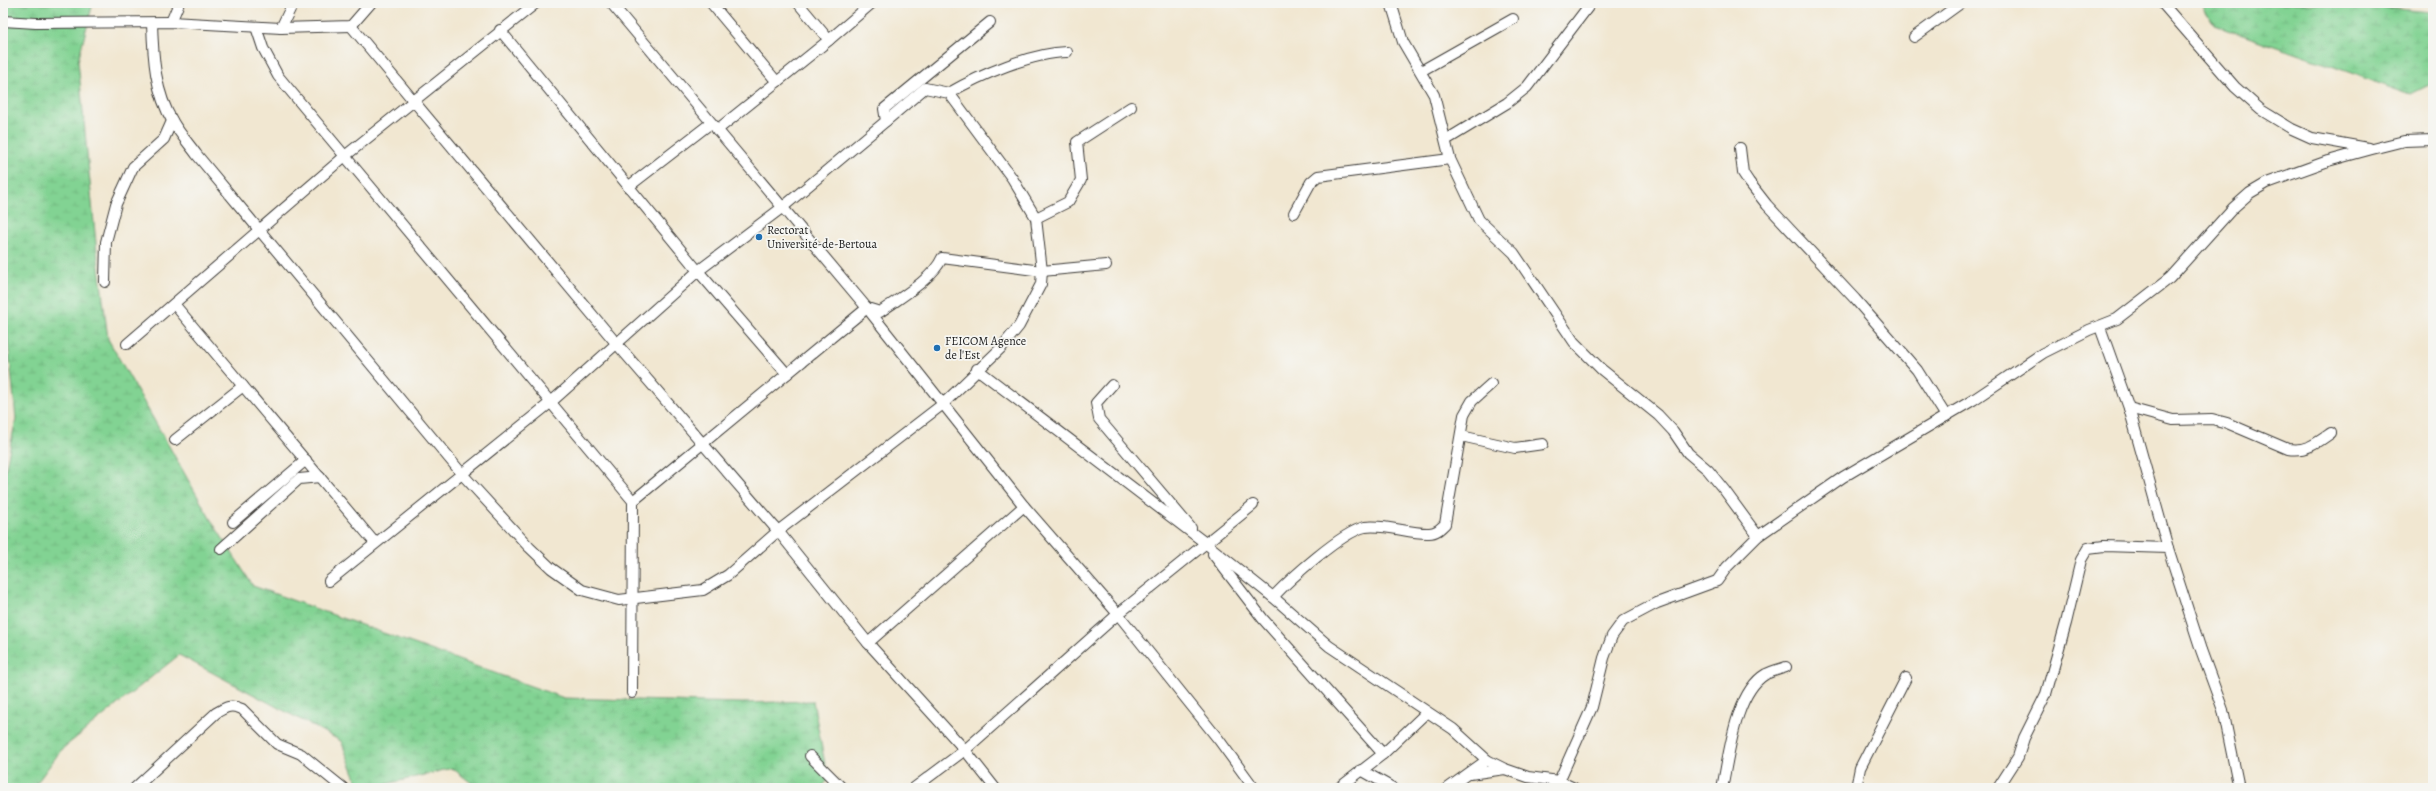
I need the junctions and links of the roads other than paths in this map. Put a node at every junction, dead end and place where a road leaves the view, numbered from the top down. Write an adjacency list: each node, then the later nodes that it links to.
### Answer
1 (179, 3): 15 (street)
2 (292, 3): 20 (street)
3 (371, 3): 18 (street)
4 (536, 3): 21 (street)
5 (611, 3): 32 (street)
6 (711, 3): 26 (street)
7 (798, 3): 23 (street)
8 (872, 3): 23 (street)
9 (1391, 3): 25 (street)
10 (1592, 3): 33 (street)
11 (1961, 3): 22 (street)
12 (2162, 3): 35 (street)
13 (1513, 18): 25 (street)
14 (3, 21): 17 (street)
15 (171, 22): 17 (street); 19 (street)
16 (990, 22): 31 (street)
17 (152, 23): 30 (street)
18 (351, 26): 20 (street); 28 (street)
19 (256, 27): 20 (street); 38 (street)
20 (281, 28)
21 (500, 30): 28 (street); 41 (street)
22 (1914, 37)
23 (829, 40): 26 (street)
24 (1067, 52): 27 (street)
25 (1421, 71): 33 (street)
26 (777, 82): 32 (street)
27 (949, 93): 31 (street); 44 (street)
28 (416, 101): 38 (street); 53 (street)
29 (1131, 107): 44 (street)
30 (172, 121): 45 (street); 49 (street)
31 (886, 121): 42 (street)
32 (714, 127): 41 (street); 42 (street)
33 (1446, 140): 39 (street)
34 (2433, 140): 37 (street)
35 (2334, 143): 37 (street); 40 (street)
36 (1740, 148): 63 (street)
37 (2372, 148): 40 (street)
38 (345, 156): 45 (street); 60 (street)
39 (1450, 159): 43 (street); 77 (street)
40 (2328, 161): 52 (street)
41 (628, 187): 47 (street)
42 (783, 207): 47 (street); 51 (street)
43 (1294, 213)
44 (1036, 218): 48 (street)
45 (259, 230): 50 (street); 70 (street)
46 (1106, 265): 48 (street)
47 (698, 271): 53 (street); 56 (street)
48 (1042, 271): 51 (street); 55 (street)
49 (105, 282)
50 (174, 304): 54 (street); 59 (street)
51 (867, 308): 56 (street); 61 (street)
52 (2100, 327): 62 (street); 63 (street)
53 (616, 343): 60 (street); 67 (street)
54 (127, 344)
55 (976, 369): 61 (street); 78 (street)
56 (787, 374): 67 (street)
57 (1491, 384): 65 (street)
58 (1112, 385): 78 (street)
59 (243, 386): 66 (street); 69 (street)
60 (550, 403): 70 (street); 72 (street)
61 (943, 404): 74 (street); 76 (street)
62 (2129, 408): 64 (street); 80 (street)
63 (1946, 416): 77 (street)
64 (2331, 433)
65 (1462, 436): 68 (street); 83 (street)
66 (175, 440)
67 (703, 442): 72 (street); 76 (street)
68 (1543, 444)
69 (306, 460): 71 (street); 75 (street)
70 (463, 475): 79 (street); 84 (street)
71 (320, 477): 79 (street); 81 (street)
72 (633, 501): 84 (street)
73 (1253, 505): 78 (street)
74 (1024, 506): 85 (street); 86 (street)
75 (233, 522)
76 (778, 531): 84 (street); 86 (street)
77 (1758, 536): 98 (street)
78 (1204, 542): 83 (street); 85 (street); 92 (street)
79 (375, 543): 82 (street)
80 (2168, 548): 111 (street); 112 (street)
81 (221, 549)
82 (329, 581)
83 (1273, 597): 90 (street)
84 (632, 599): 89 (street)
85 (1118, 614): 91 (street); 104 (street)
86 (868, 643): 91 (street)
87 (1786, 667): 109 (street)
88 (1906, 678): 110 (street)
89 (632, 693)
90 (1426, 713): 92 (street); 94 (street)
91 (965, 750): 102 (street); 103 (street)
92 (1383, 754): 95 (street)
93 (810, 756): 101 (street)
94 (1487, 760): 96 (street); 97 (street)
95 (1362, 770): 105 (street); 106 (street)
96 (1505, 770): 97 (street); 98 (street)
97 (1467, 775): 107 (street)
98 (1559, 781): 108 (street)
99 (135, 788): 100 (street)
100 (343, 788)
101 (842, 788)
102 (914, 788)
103 (995, 788)
104 (1254, 788)
105 (1339, 788)
106 (1393, 788)
107 (1448, 788)
108 (1574, 788)
109 (1722, 788)
110 (1856, 788)
111 (1998, 788)
112 (2239, 788)

